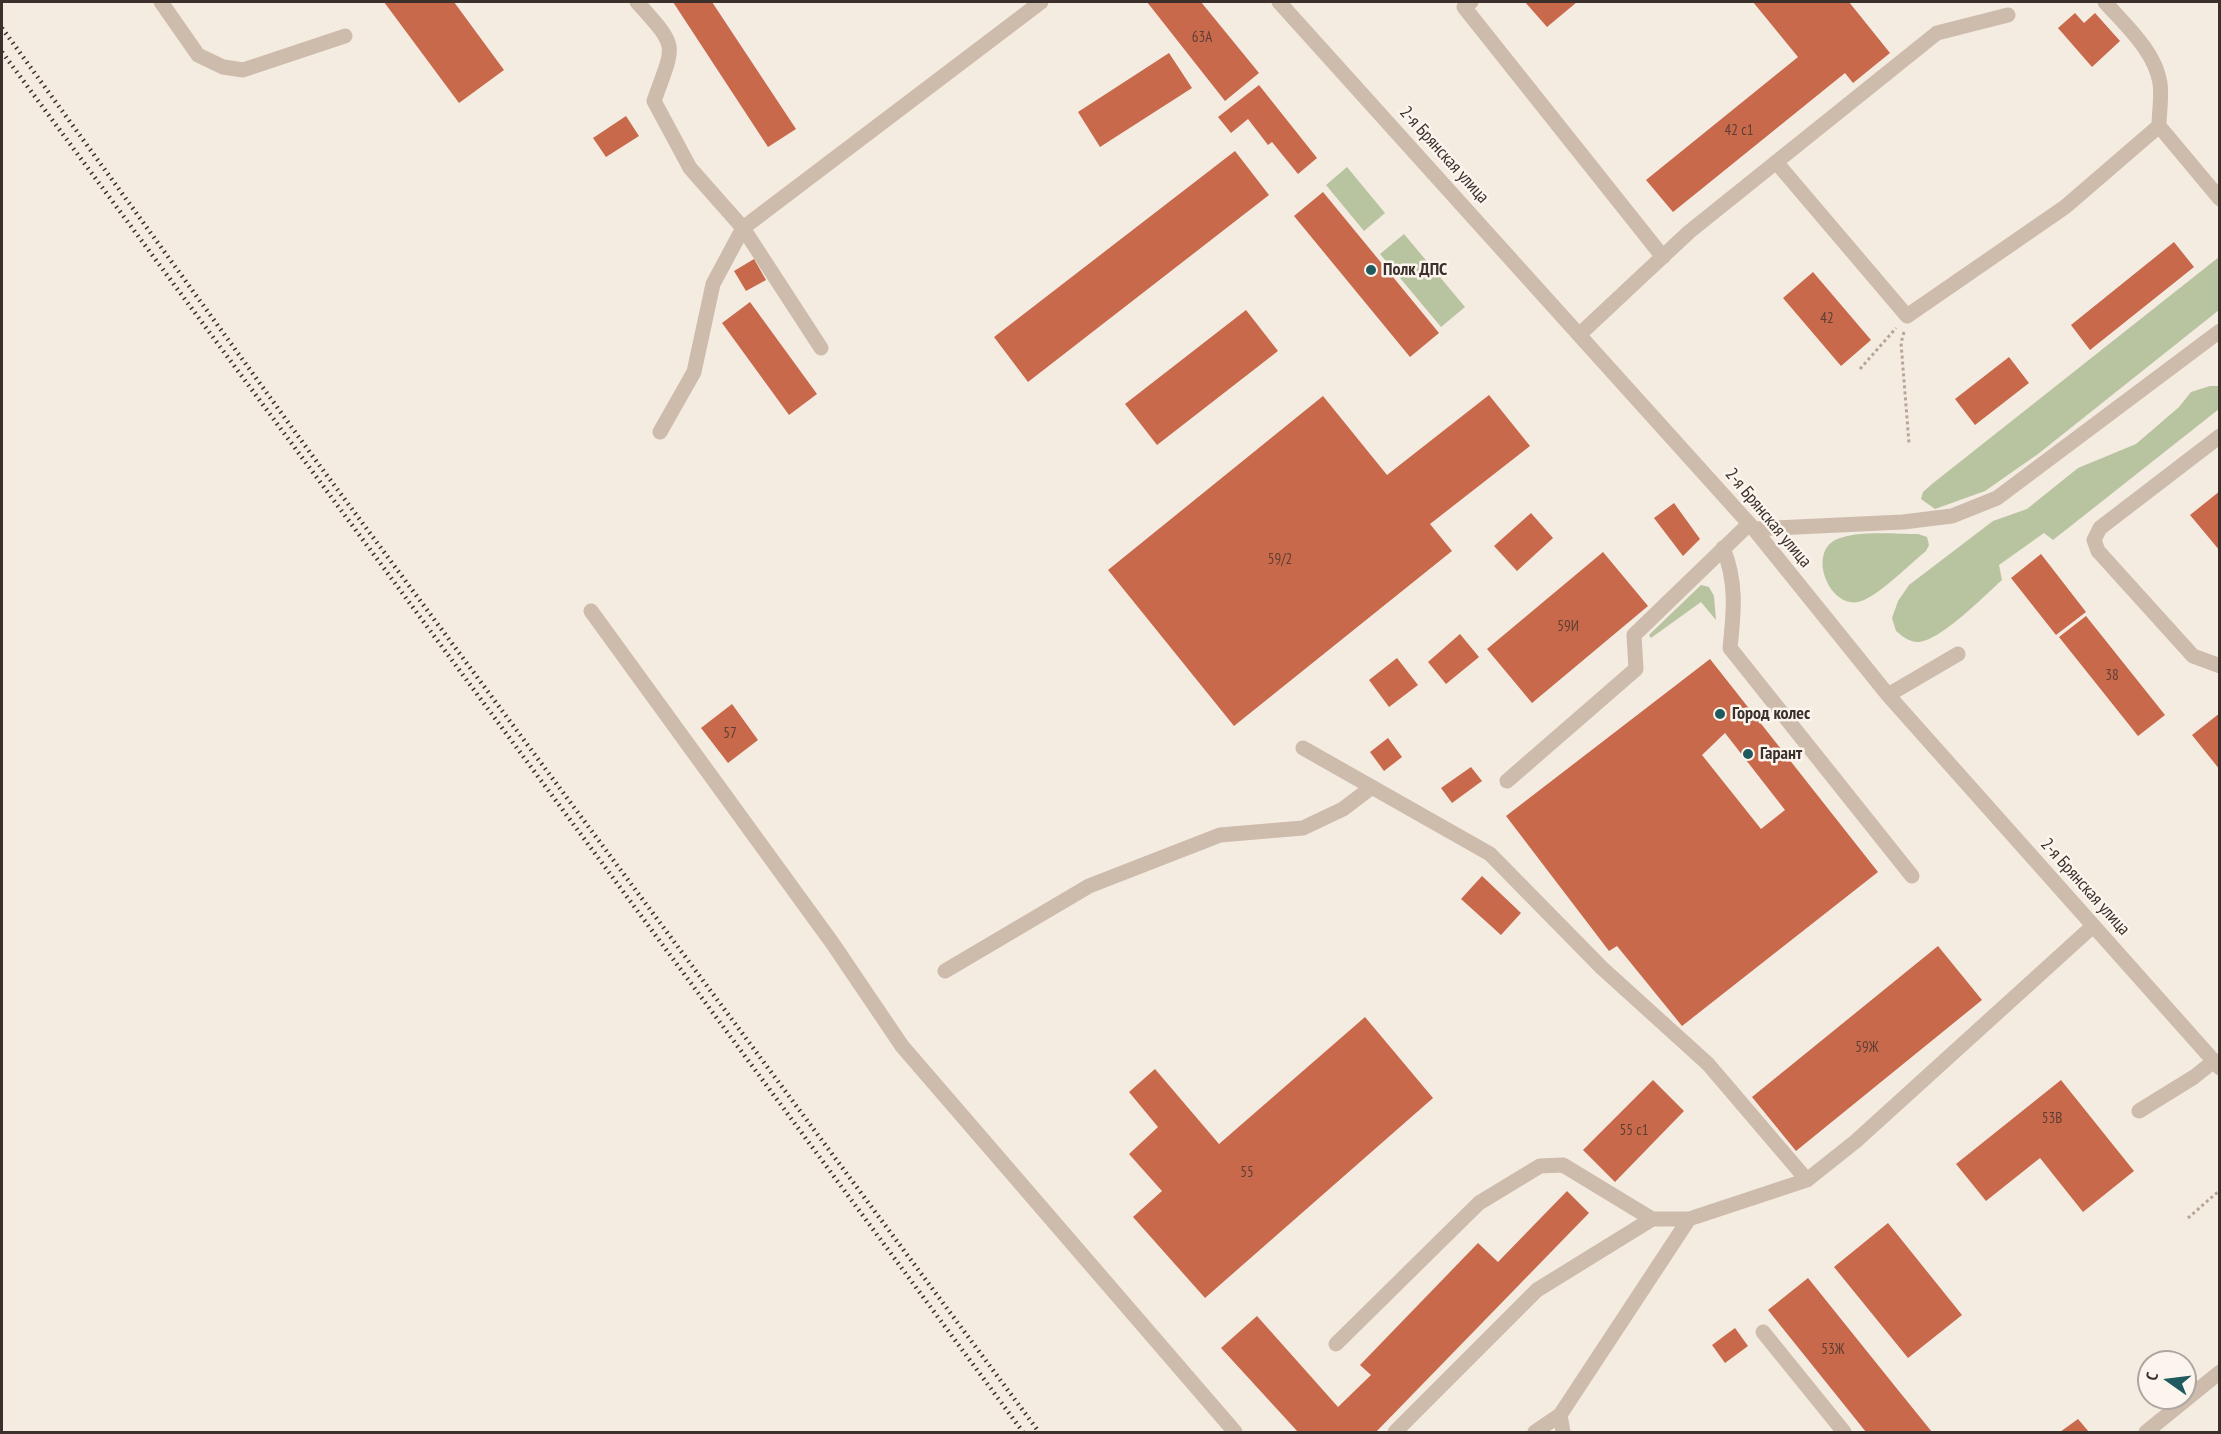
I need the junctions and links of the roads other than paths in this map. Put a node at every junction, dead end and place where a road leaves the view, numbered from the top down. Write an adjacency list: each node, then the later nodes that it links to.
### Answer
1 (161, 2): 8 (street)
2 (637, 2): 12 (street)
3 (1039, 2): 12 (street)
4 (1279, 2): 15 (street, 2-я Брянская улица)
5 (1471, 2): 13 (street)
6 (2105, 2): 9 (street)
7 (2008, 15): 10 (street)
8 (345, 36)
9 (2159, 126): 10 (street); 11 (street)
10 (1776, 162): 13 (street)
11 (2220, 199)
12 (743, 228): 16 (street); 17 (street)
13 (1663, 257): 15 (street)
14 (2220, 331): 19 (street)
15 (1580, 334): 19 (street, 2-я Брянская улица)
16 (821, 348)
17 (660, 432)
18 (2220, 435): 23 (street)
19 (1751, 527): 20 (street); 24 (street, 2-я Брянская улица)
20 (1723, 548): 26 (street); 28 (street)
21 (591, 611): 40 (street)
22 (1958, 654): 24 (street)
23 (2220, 666)
24 (1888, 695): 29 (street, 2-я Брянская улица)
25 (1303, 748): 27 (street)
26 (1507, 782)
27 (1371, 787): 30 (street); 33 (street)
28 (1912, 876)
29 (2093, 926): 31 (street, 2-я Брянская улица); 33 (street)
30 (945, 971)
31 (2217, 1065): 32 (street)
32 (2139, 1111)
33 (1807, 1180): 35 (street)
34 (1652, 1219): 35 (street); 37 (street); 41 (street)
35 (1689, 1220): 39 (street)
36 (1763, 1332): 44 (street)
37 (1336, 1344)
38 (2220, 1372): 45 (street)
39 (1560, 1415): 42 (street); 43 (street)
40 (1235, 1432)
41 (1395, 1432)
42 (1535, 1432)
43 (1563, 1432)
44 (1844, 1432)
45 (2146, 1432)

